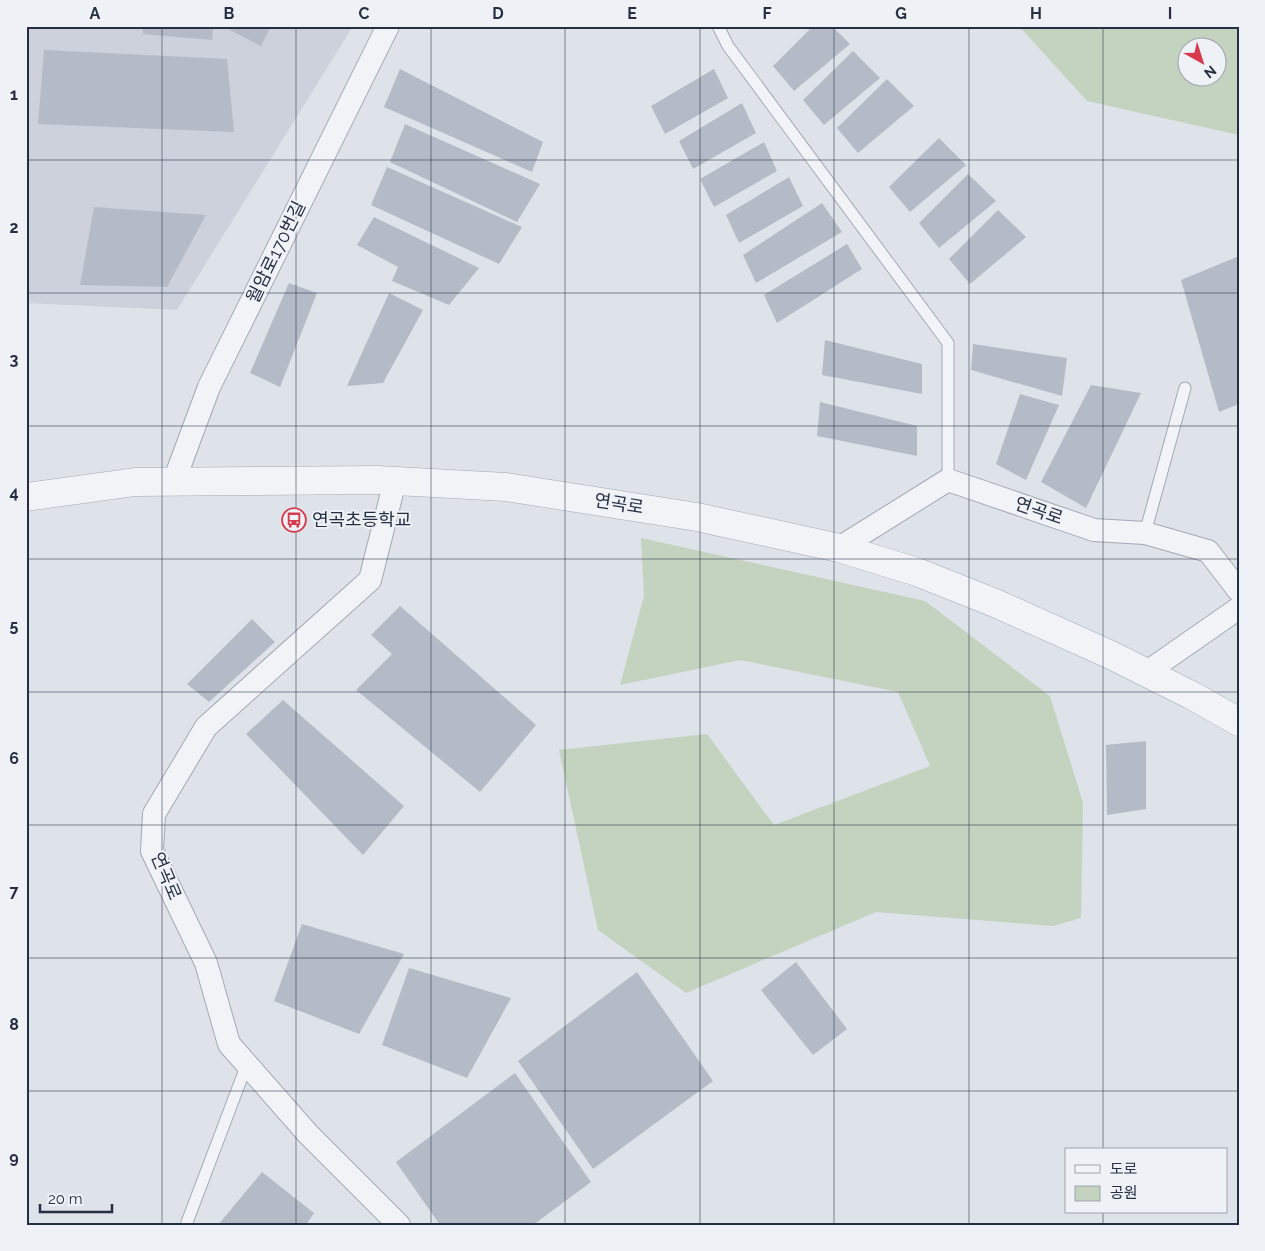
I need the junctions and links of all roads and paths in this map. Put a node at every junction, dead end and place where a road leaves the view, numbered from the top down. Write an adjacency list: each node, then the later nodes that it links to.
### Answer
1 (388, 26): 5 (street, 월암로170번길)
2 (718, 26): 4 (lane)
3 (1185, 388): 8 (lane)
4 (948, 480): 8 (street, 연곡로); 9 (street)
5 (174, 481): 6 (street, 연곡로); 7 (street, 연곡로)
6 (396, 481): 9 (street, 연곡로); 14 (street, 연곡로)
7 (26, 497)
8 (1146, 533): 10 (street, 연곡로)
9 (839, 548): 12 (street, 연곡로)
10 (1239, 591)
11 (1239, 608): 12 (street)
12 (1147, 672): 13 (street, 연곡로)
13 (1239, 722)
14 (247, 1064): 15 (lane); 16 (street, 연곡로)
15 (186, 1225)
16 (399, 1225)

